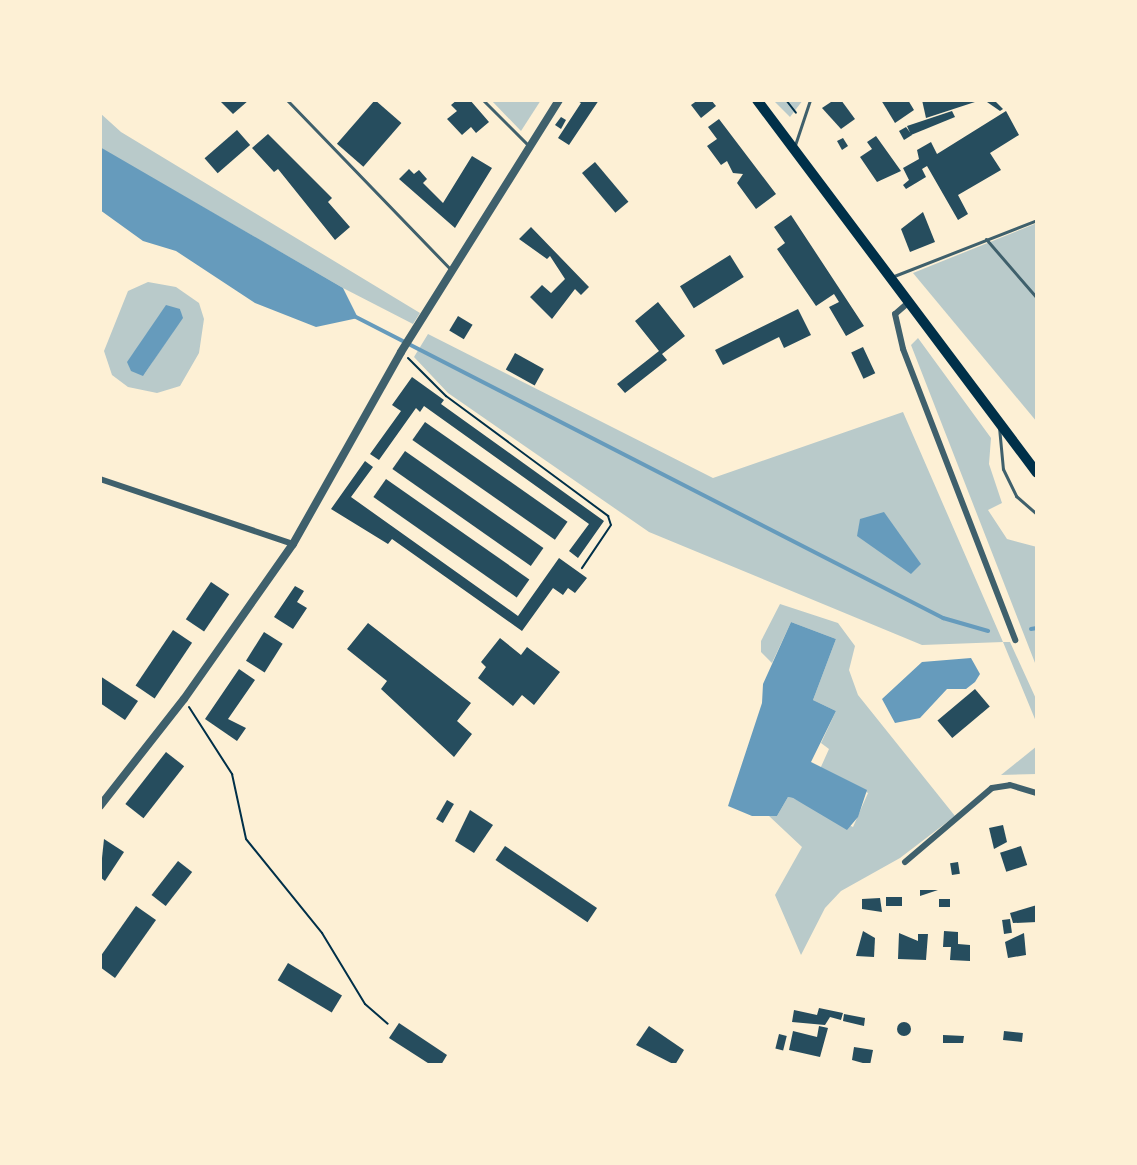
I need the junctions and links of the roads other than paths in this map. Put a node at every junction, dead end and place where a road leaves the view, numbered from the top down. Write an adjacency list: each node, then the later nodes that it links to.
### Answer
1 (287, 100): 10 (lane)
2 (483, 100): 6 (lane)
3 (559, 100): 6 (street)
4 (757, 100): 7 (main road)
5 (810, 100): 7 (lane)
6 (530, 147): 10 (street)
7 (794, 149): 11 (main road)
8 (1037, 220): 9 (lane)
9 (986, 239): 11 (lane); 12 (lane)
10 (452, 271): 18 (street)
11 (891, 278): 13 (main road)
12 (1037, 298)
13 (909, 302): 14 (main road); 19 (street)
14 (998, 423): 15 (main road); 17 (lane)
15 (1037, 473)
16 (100, 479): 18 (street)
17 (1037, 514)
18 (293, 544): 21 (street)
19 (1015, 640)
20 (1037, 793): 22 (street)
21 (100, 806)
22 (905, 862)

